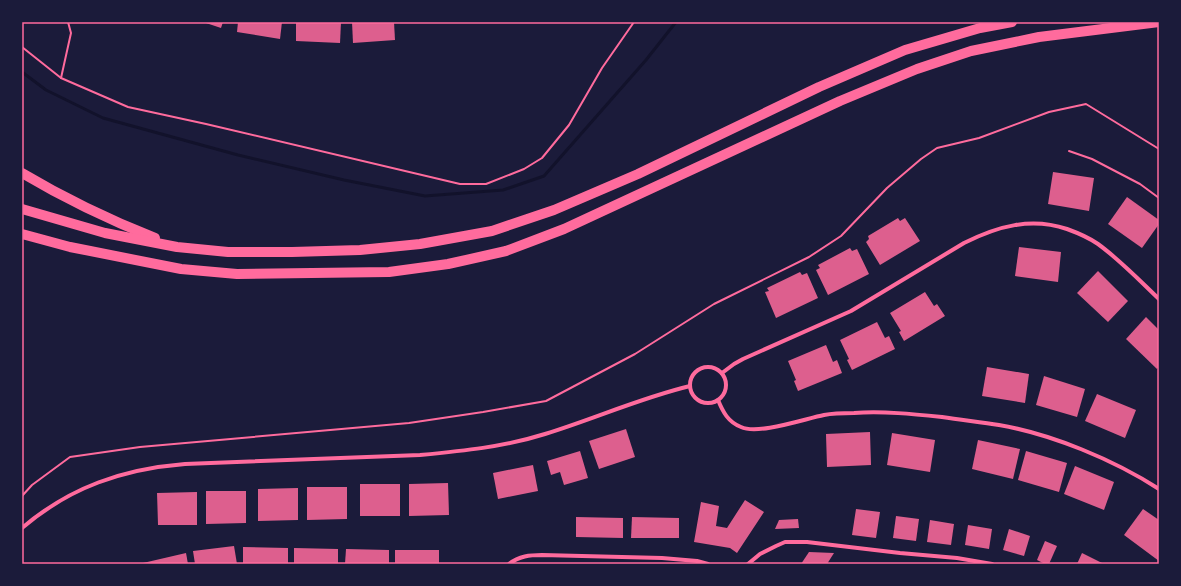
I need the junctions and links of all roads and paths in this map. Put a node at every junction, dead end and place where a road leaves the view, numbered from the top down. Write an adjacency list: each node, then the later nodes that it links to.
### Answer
1 (68, 22): 6 (path)
2 (634, 22): 6 (path)
3 (1012, 22): 13 (highway)
4 (1159, 22): 12 (highway)
5 (22, 47): 6 (path)
6 (61, 78)
7 (1159, 149): 19 (path)
8 (1069, 151): 10 (path)
9 (22, 173): 13 (highway)
10 (1159, 198)
11 (22, 209): 13 (highway)
12 (22, 234)
13 (177, 247)
14 (1159, 299): 15 (street)
15 (722, 373): 16 (street); 17 (street)
16 (690, 386): 17 (street); 20 (street)
17 (718, 400): 18 (street)
18 (1159, 489)
19 (22, 496)
20 (22, 528)
21 (509, 564): 22 (street)
22 (708, 564)
23 (748, 564): 24 (street)
24 (992, 564)

